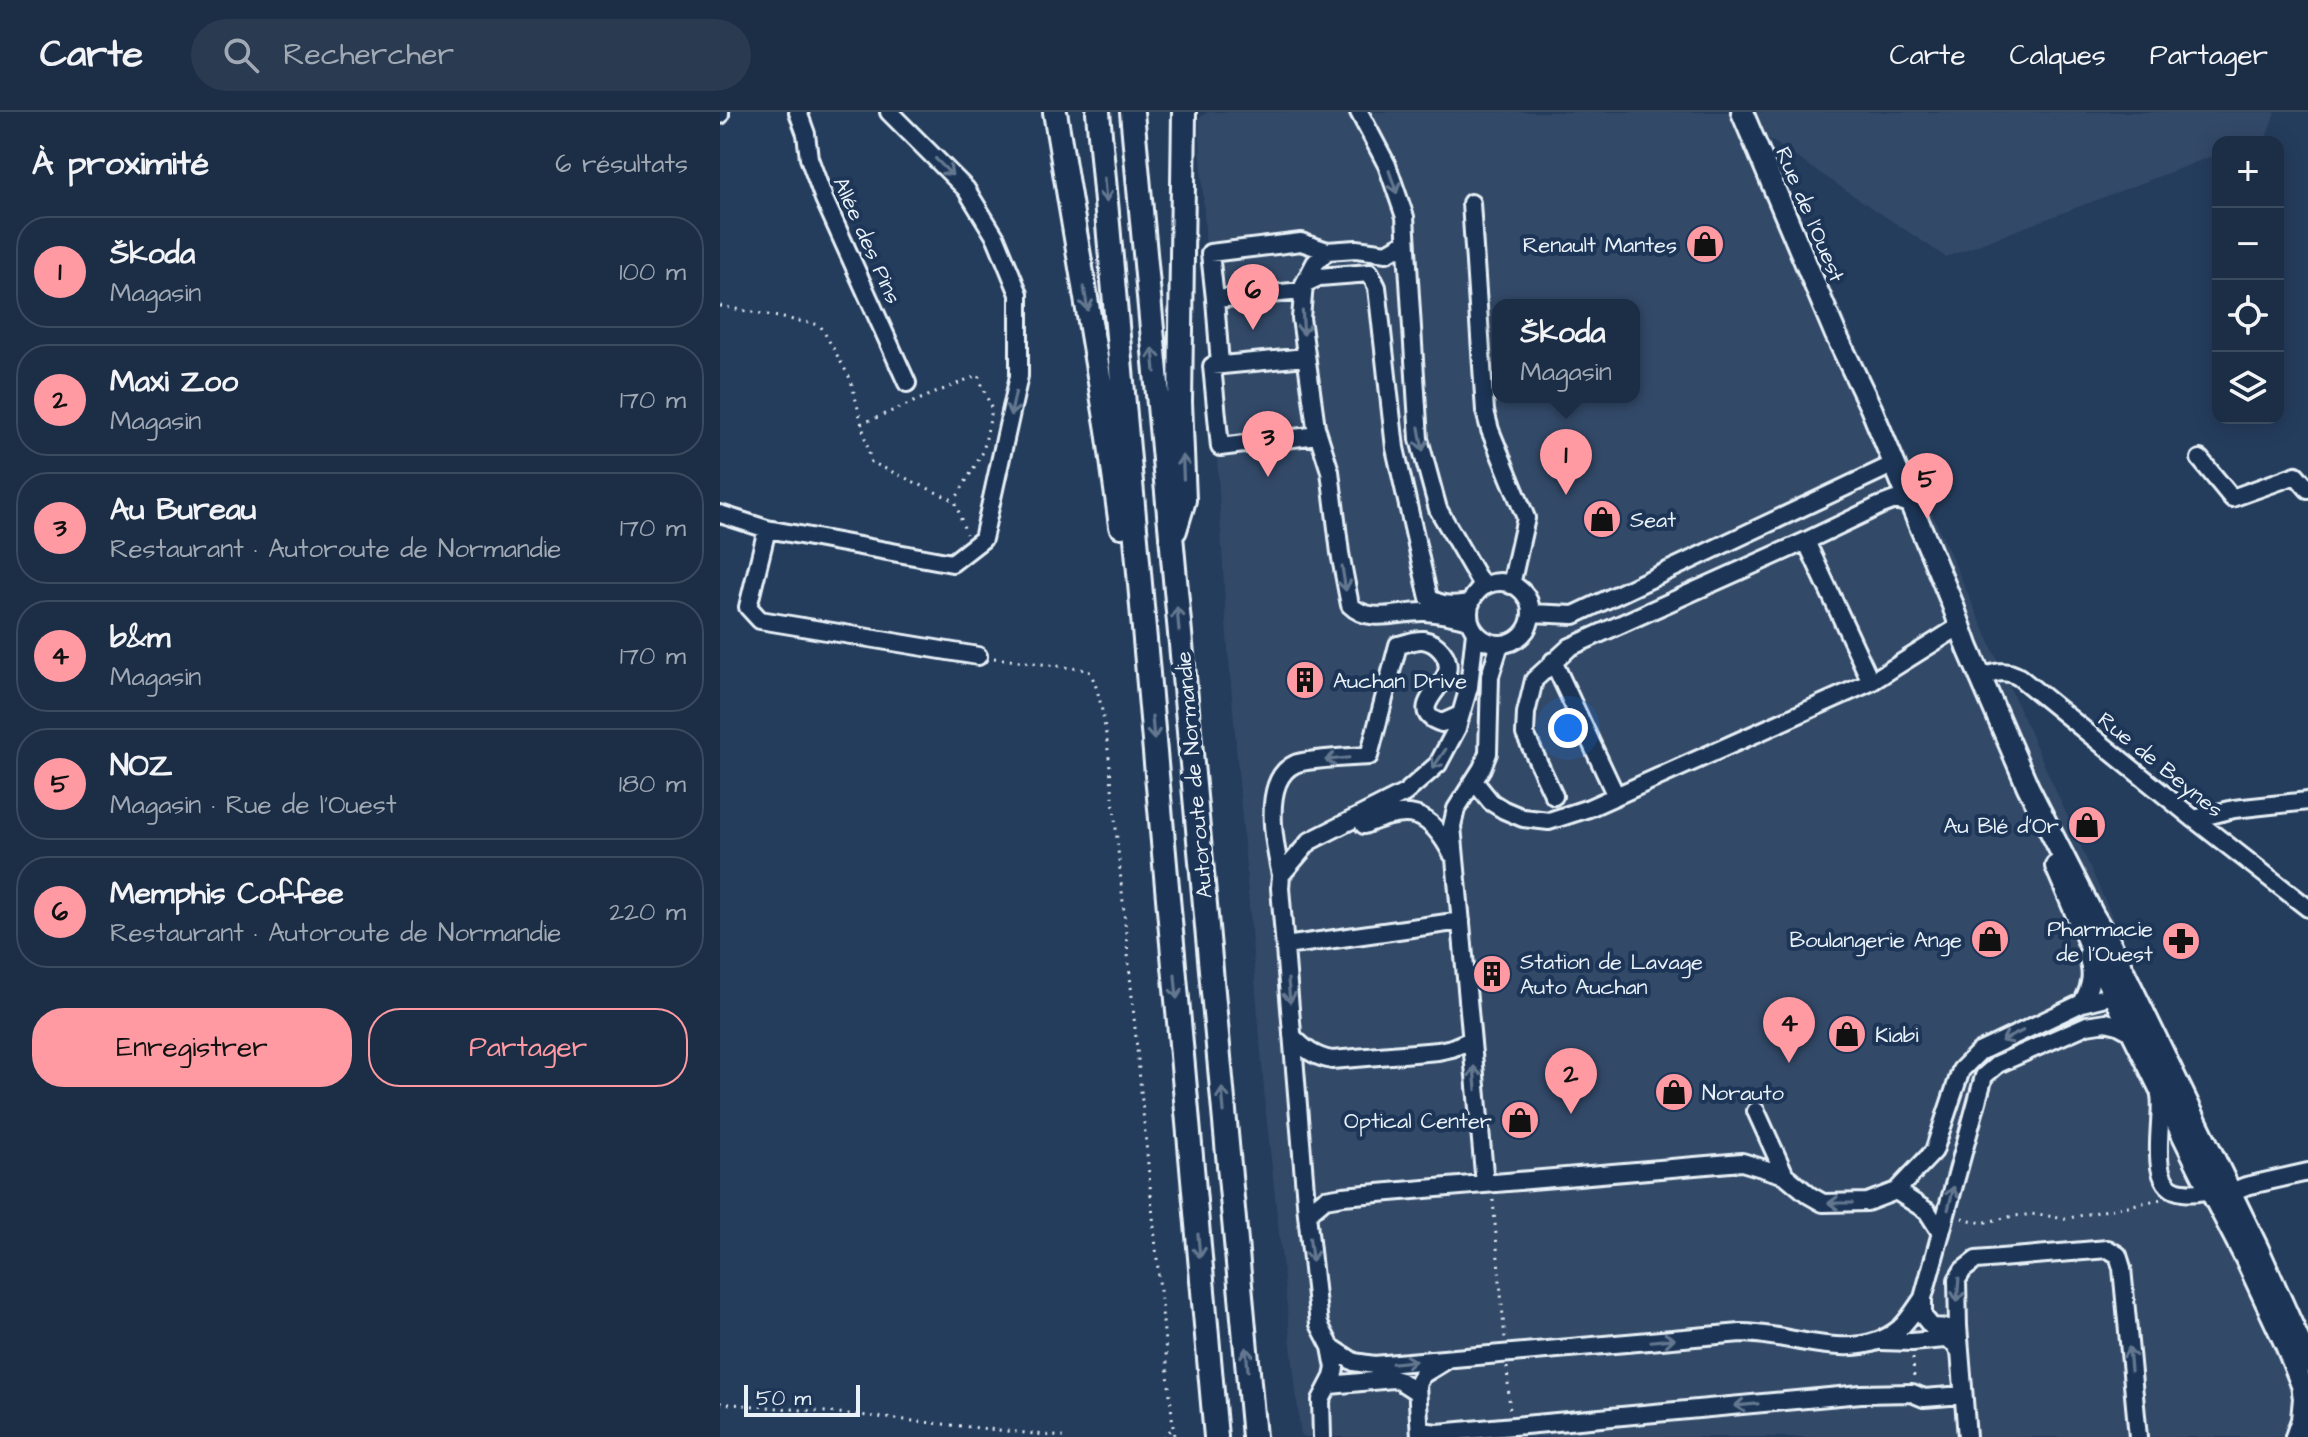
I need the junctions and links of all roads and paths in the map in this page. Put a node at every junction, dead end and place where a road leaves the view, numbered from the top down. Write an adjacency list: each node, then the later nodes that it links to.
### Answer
1 (798, 112): 17 (street, Allée des Pins)
2 (889, 112): 29 (street, one-way to 29)
3 (1055, 112): 30 (highway, one-way to 30)
4 (1098, 112): 30 (highway, Autoroute de Normandie, one-way to 30)
5 (1132, 112): 28 (highway, Autoroute de Normandie, one-way to 5)
6 (1184, 112): 28 (highway, one-way to 6)
7 (1359, 112): 10 (street, one-way to 10)
8 (1742, 112): 21 (main road, Rue de l'Ouest)
9 (1471, 203): 31 (street)
10 (1406, 242): 11 (street); 32 (street, one-way to 32)
11 (1327, 251): 12 (street); 13 (street)
12 (1304, 288): 13 (street); 15 (street, one-way to 15); 33 (street)
13 (1215, 299): 16 (street)
14 (720, 306): 18 (path)
15 (1306, 357): 16 (street); 19 (street)
16 (1220, 365): 19 (street)
17 (907, 383)
18 (861, 424): 23 (path); 23 (path)
19 (1318, 435): 33 (street, one-way to 33)
20 (2200, 459): 22 (street)
21 (1888, 467): 24 (main road, Rue de l'Ouest); 34 (street)
22 (2308, 489)
23 (955, 501): 29 (path)
24 (1903, 502): 27 (street); 36 (main road, Rue de l'Ouest)
25 (720, 514): 26 (street)
26 (767, 529): 29 (street); 38 (street)
27 (1806, 541): 39 (street); 41 (street)
28 (1171, 543): 93 (highway, Autoroute de Normandie, one-way to 28)
29 (971, 549)
30 (1140, 583): 92 (highway, Autoroute de Normandie, one-way to 92)
31 (1511, 585): 32 (street); 34 (street)
32 (1483, 587): 35 (street)
33 (1425, 604): 35 (street)
34 (1531, 613): 37 (street)
35 (1472, 618): 37 (street); 42 (street)
36 (1958, 626): 40 (main road, Rue de l'Ouest); 41 (street)
37 (1500, 644): 43 (street)
38 (978, 656): 86 (path)
39 (1553, 661): 45 (street); 46 (street)
40 (1981, 678): 44 (main road, Rue de l'Ouest); 48 (street, Rue de Beynes)
41 (1871, 682): 46 (street)
42 (1460, 715): 49 (street, one-way to 49); 51 (street, one-way to 51)
43 (1474, 781): 46 (street); 50 (street)
44 (2028, 787): 52 (main road); 56 (main road)
45 (1554, 796)
46 (1616, 796)
47 (2308, 801): 48 (street)
48 (2194, 819): 53 (street, Rue de Beynes)
49 (1342, 827): 50 (street); 51 (street)
50 (1457, 863): 54 (street)
51 (1281, 875): 55 (street)
52 (2065, 891): 56 (main road); 57 (street)
53 (2308, 908)
54 (1461, 921): 55 (street); 59 (street)
55 (1285, 946): 58 (street, one-way to 58)
56 (2121, 1001): 57 (street); 60 (main road); 65 (main road); 69 (street, one-way to 56)
57 (2082, 1003): 66 (street, one-way to 66)
58 (1292, 1036): 59 (street); 68 (street)
59 (1471, 1040): 64 (street, one-way to 59)
60 (2158, 1086): 65 (main road); 67 (street)
61 (1756, 1111): 63 (street)
62 (2308, 1172): 65 (street)
63 (1785, 1175): 64 (street); 66 (street, one-way to 63)
64 (1490, 1183): 68 (street); 77 (path)
65 (2220, 1190): 67 (street); 79 (main road); 88 (main road)
66 (1896, 1191): 70 (street)
67 (2176, 1191): 69 (path)
68 (1307, 1214): 75 (street, one-way to 75)
69 (1946, 1216): 70 (street)
70 (1941, 1233): 71 (street)
71 (1923, 1298): 72 (street); 73 (street)
72 (1958, 1326): 76 (street); 96 (street, one-way to 72)
73 (1881, 1341): 74 (street); 77 (street, one-way to 73)
74 (1912, 1342): 76 (street); 82 (path)
75 (1331, 1347): 78 (street, one-way to 78); 80 (street)
76 (1960, 1352): 83 (street)
77 (1506, 1353): 78 (street); 85 (path)
78 (1449, 1358): 81 (street)
79 (2308, 1361)
80 (1330, 1385): 81 (street); 94 (street)
81 (1417, 1392): 87 (street)
82 (1915, 1395): 83 (street); 85 (street, one-way to 85)
83 (1963, 1395): 95 (street)
84 (720, 1403): 89 (path)
85 (1511, 1426): 87 (street)
86 (1173, 1429): 90 (path); 91 (path)
87 (1420, 1434)
88 (2301, 1435)
89 (1063, 1437)
90 (1163, 1437)
91 (1174, 1437)
92 (1216, 1437)
93 (1254, 1437)
94 (1322, 1437)
95 (1967, 1437)
96 (2138, 1437)

